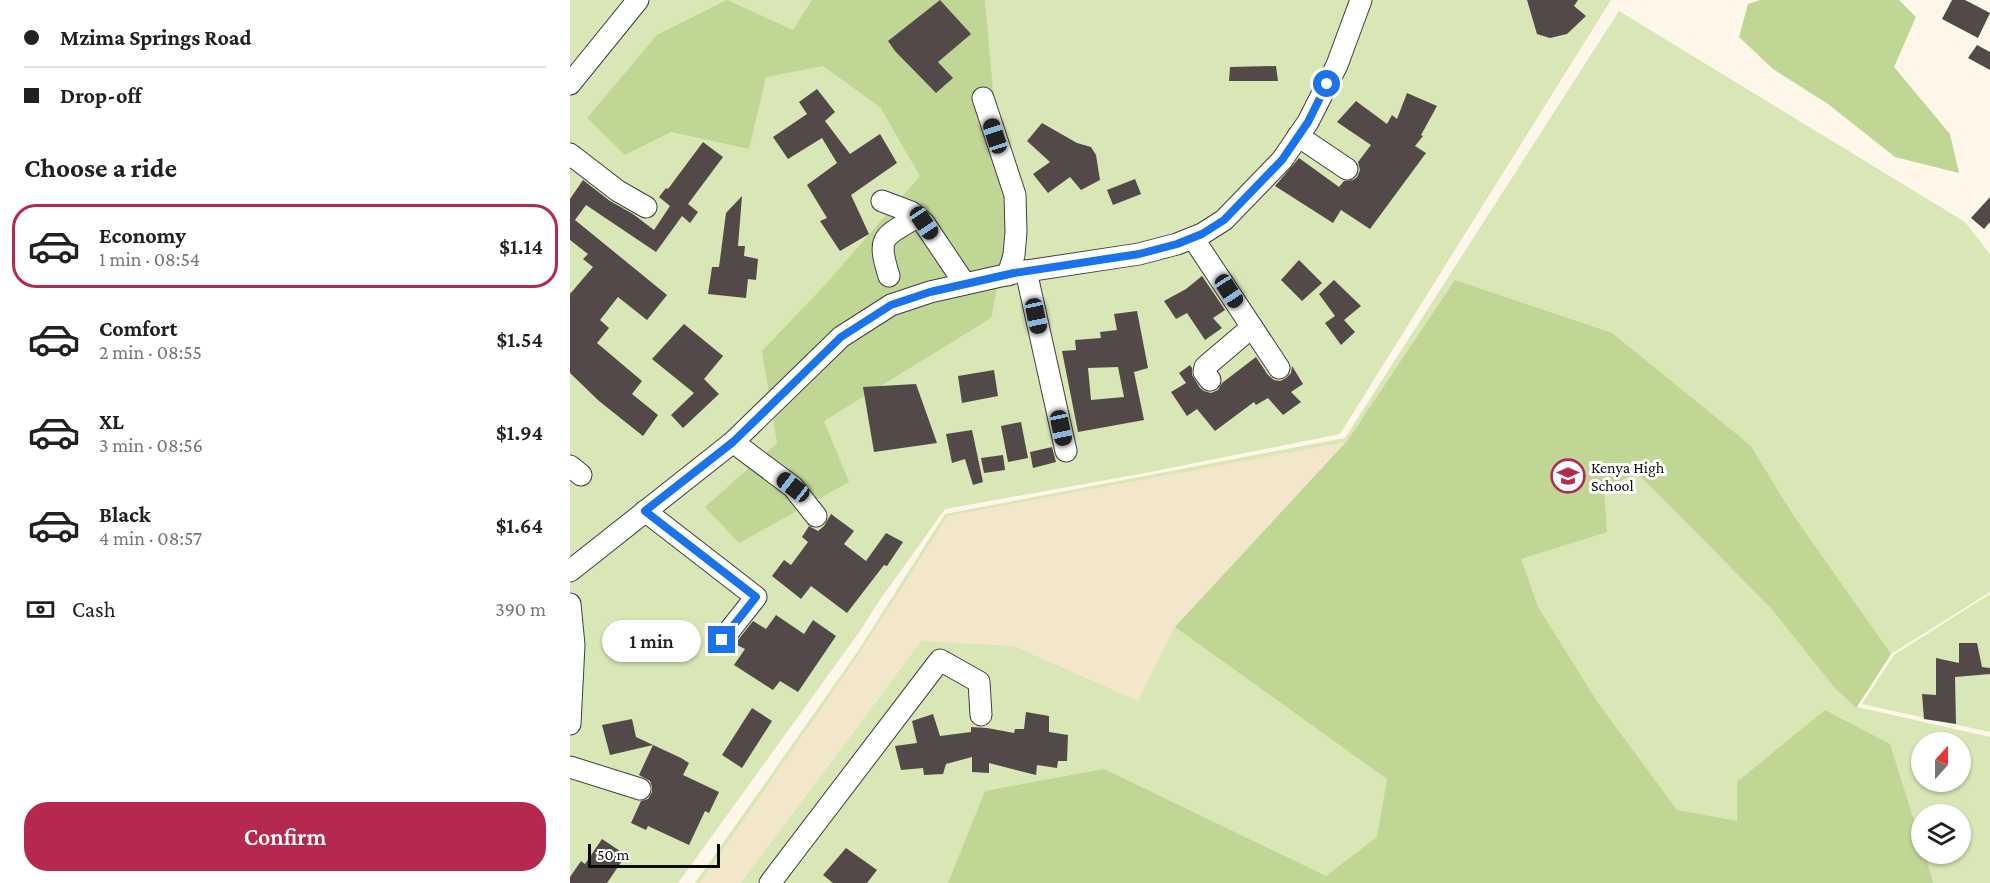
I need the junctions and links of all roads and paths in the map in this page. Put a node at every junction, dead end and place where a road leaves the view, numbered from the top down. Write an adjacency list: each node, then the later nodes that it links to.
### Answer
1 (638, 0): 3 (street)
2 (1361, 0): 5 (street)
3 (570, 84)
4 (983, 98): 12 (street)
5 (1298, 136): 7 (street); 11 (street)
6 (570, 154): 9 (street)
7 (1347, 169)
8 (882, 201): 10 (street)
9 (646, 207)
10 (918, 217): 13 (street); 14 (street)
11 (1193, 237): 12 (street); 15 (street)
12 (1017, 273): 14 (street); 19 (street)
13 (889, 276)
14 (964, 284): 18 (street)
15 (1252, 327): 16 (street); 17 (street)
16 (1279, 368)
17 (1210, 380)
18 (733, 442): 20 (street); 21 (street)
19 (1066, 451)
20 (645, 511): 22 (street); 24 (street)
21 (816, 516)
22 (570, 571)
23 (570, 604): 26 (street)
24 (722, 640)
25 (981, 715): 29 (street)
26 (570, 724)
27 (570, 767): 28 (street)
28 (640, 789)
29 (770, 883)

